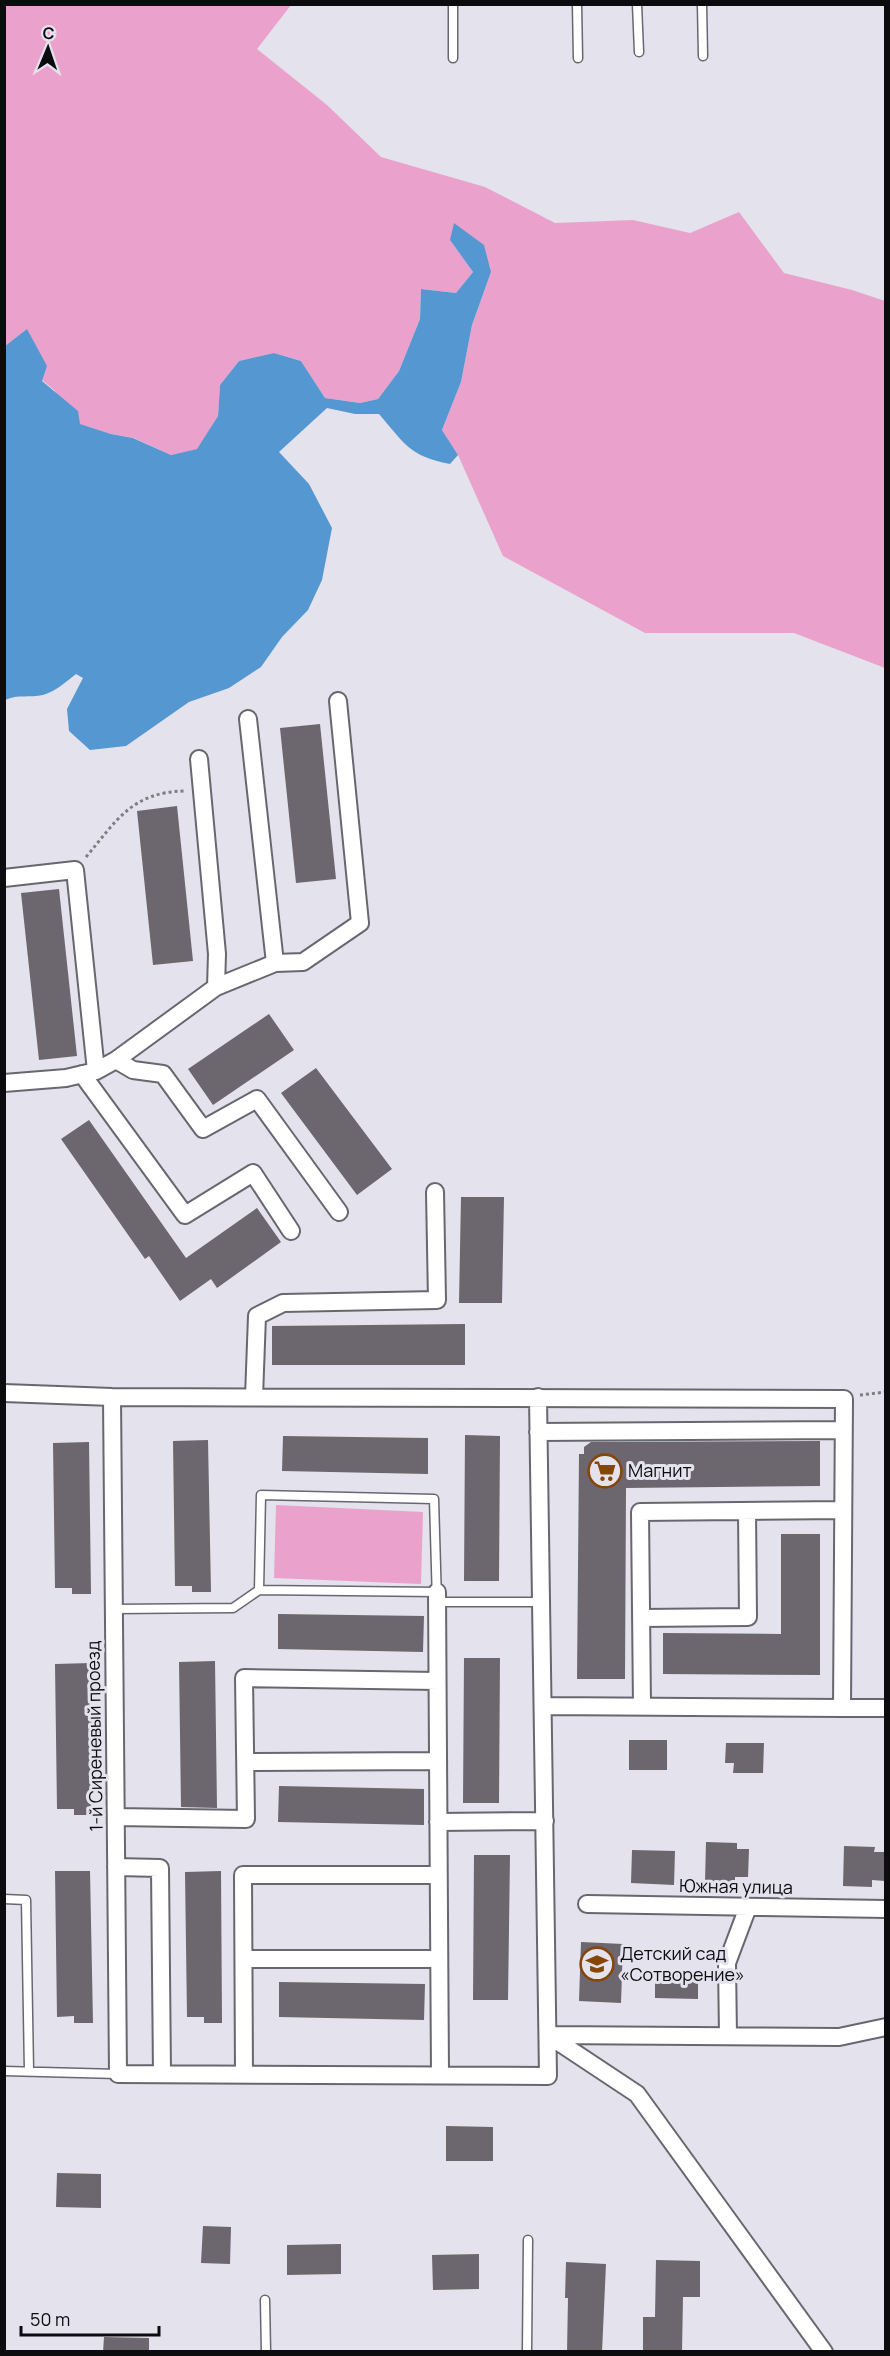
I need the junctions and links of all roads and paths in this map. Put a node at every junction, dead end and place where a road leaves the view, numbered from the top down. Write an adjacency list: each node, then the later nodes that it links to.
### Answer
1 (453, 4): 7 (lane)
2 (577, 4): 8 (lane)
3 (637, 4): 5 (lane)
4 (702, 4): 6 (lane)
5 (639, 52)
6 (703, 56)
7 (453, 58)
8 (578, 58)
9 (338, 701): 15 (street)
10 (248, 719): 15 (street)
11 (199, 759): 16 (street)
12 (186, 791): 13 (path)
13 (75, 870): 14 (street); 18 (street)
14 (4, 878)
15 (275, 963): 16 (street)
16 (216, 987): 17 (street)
17 (116, 1060): 18 (street); 21 (street)
18 (89, 1072): 19 (street); 22 (street)
19 (4, 1083)
20 (435, 1192): 26 (street)
21 (339, 1212)
22 (291, 1231)
23 (885, 1392): 28 (path)
24 (4, 1393): 25 (street)
25 (112, 1397): 26 (street); 36 (street, 1-й Сиреневый проезд)
26 (254, 1397): 27 (street)
27 (538, 1397): 28 (street); 30 (street)
28 (844, 1399): 29 (street)
29 (843, 1430): 30 (street); 31 (street)
30 (538, 1432): 35 (street)
31 (843, 1510): 32 (street); 41 (street)
32 (747, 1511): 37 (street); 37 (street)
33 (260, 1590): 34 (lane); 34 (lane); 36 (lane)
34 (437, 1592): 35 (lane); 38 (street)
35 (542, 1602): 39 (street)
36 (114, 1609): 45 (street, 1-й Сиреневый проезд)
37 (641, 1618): 40 (street)
38 (437, 1682): 43 (street); 44 (street)
39 (544, 1706): 40 (street); 46 (street)
40 (642, 1707): 41 (street)
41 (842, 1708): 42 (street)
42 (885, 1708)
43 (438, 1761): 44 (street); 47 (street)
44 (246, 1762): 45 (street)
45 (116, 1817): 48 (street, 1-й Сиреневый проезд)
46 (545, 1821): 47 (street); 57 (street)
47 (438, 1822): 49 (street)
48 (116, 1867): 61 (street, 1-й Сиреневый проезд); 62 (street)
49 (438, 1875): 54 (street); 55 (street)
50 (4, 1899): 60 (lane)
51 (587, 1904): 52 (street, Южная улица)
52 (748, 1907): 53 (street, Южная улица); 58 (street)
53 (885, 1909)
54 (244, 1959): 55 (street); 63 (street)
55 (439, 1959): 64 (street)
56 (885, 2027): 58 (street)
57 (548, 2035): 58 (street); 64 (street); 69 (street)
58 (728, 2036)
59 (4, 2071): 60 (lane)
60 (28, 2071): 61 (lane)
61 (118, 2074): 62 (street)
62 (162, 2074): 63 (street)
63 (244, 2074): 64 (street)
64 (440, 2075)
65 (528, 2241): 68 (lane)
66 (265, 2300): 67 (lane)
67 (266, 2352)
68 (527, 2352)
69 (824, 2352)

